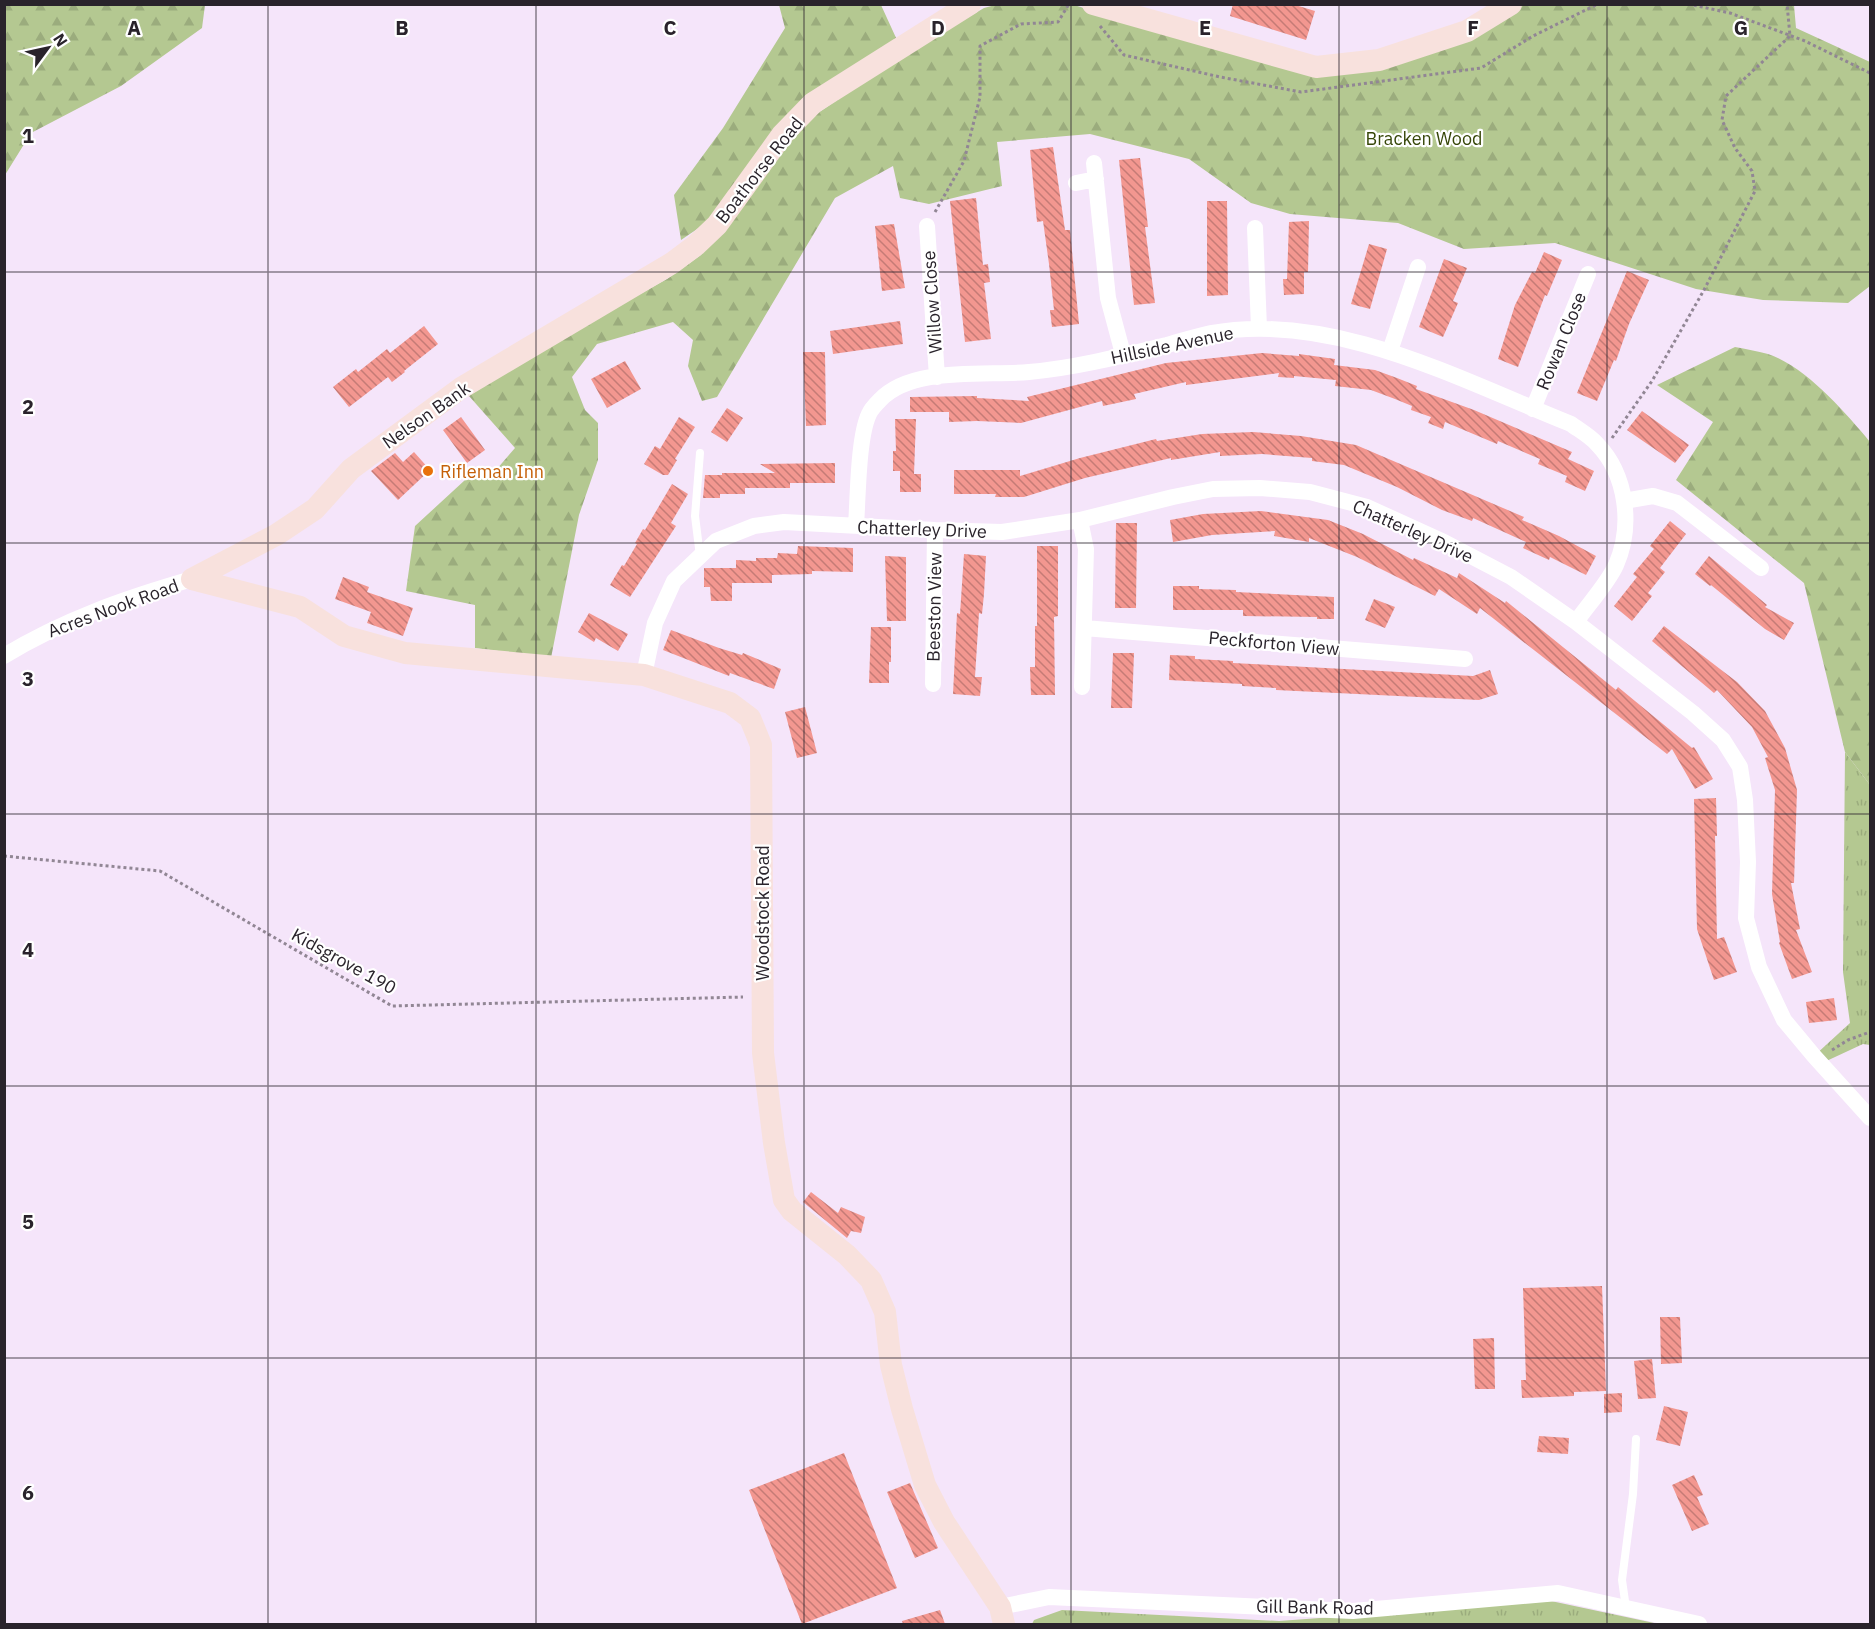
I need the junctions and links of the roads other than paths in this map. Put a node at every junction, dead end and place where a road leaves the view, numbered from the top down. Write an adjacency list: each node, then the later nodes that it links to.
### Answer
1 (970, 4): 7 (street, Boathorse Road)
2 (1094, 4): 3 (street)
3 (1511, 4)
4 (1076, 183): 12 (street)
5 (927, 226): 13 (street, Willow Close)
6 (1255, 228): 10 (street)
7 (672, 263): 22 (street, Nelson Bank)
8 (1418, 267): 11 (street)
9 (1588, 274): 14 (street, Rowan Close)
10 (1259, 328): 11 (street, Hillside Avenue); 12 (street, Hillside Avenue)
11 (1390, 351): 14 (street, Hillside Avenue)
12 (1123, 354): 13 (street, Hillside Avenue)
13 (937, 377): 18 (street, Hillside Avenue)
14 (1533, 409): 16 (street, Hillside Avenue)
15 (700, 453): 20 (lane)
16 (1624, 501): 21 (street); 23 (street, Hillside Avenue)
17 (1080, 520): 19 (street, Chatterley Drive); 23 (street, Chatterley Drive); 24 (street)
18 (856, 526): 19 (street, Chatterley Drive); 20 (street, Chatterley Drive)
19 (935, 530): 28 (street, Beeston View)
20 (700, 556): 27 (street, Chatterley Drive)
21 (1761, 568)
22 (192, 579): 25 (street, Acres Nook Road); 27 (street, Woodstock Road)
23 (1576, 622): 30 (street, Chatterley Drive)
24 (1084, 628): 26 (street, Peckforton View); 29 (street)
25 (4, 656)
26 (1465, 659)
27 (644, 675): 33 (street, Woodstock Road)
28 (933, 684)
29 (1082, 687)
30 (1870, 1118)
31 (1636, 1439): 32 (lane)
32 (1626, 1608): 33 (street, Gill Bank Road); 34 (street, Gill Bank Road)
33 (1002, 1616)
34 (1699, 1624)

